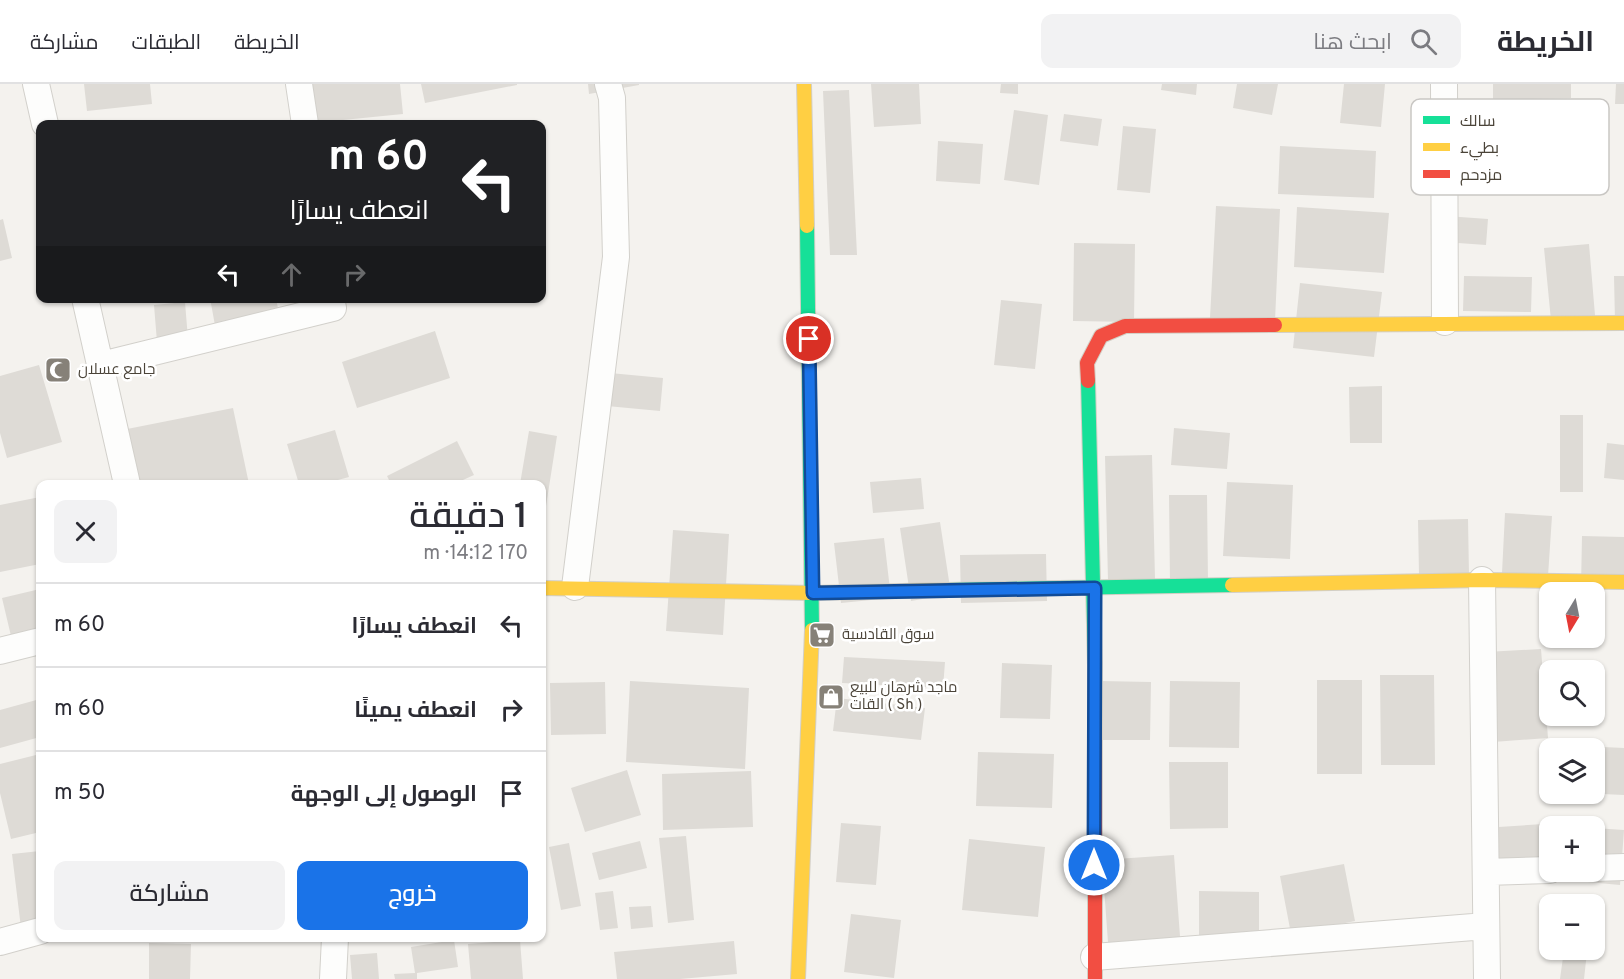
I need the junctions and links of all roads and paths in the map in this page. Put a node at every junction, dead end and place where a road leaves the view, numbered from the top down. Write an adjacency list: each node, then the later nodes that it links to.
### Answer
1 (36, 84): 7 (street)
2 (299, 84): 8 (street)
3 (608, 84): 18 (street)
4 (804, 84): 21 (street)
5 (1444, 84): 6 (street)
6 (1444, 99)
7 (44, 120)
8 (304, 120)
9 (1444, 195): 12 (street)
10 (86, 303): 14 (street)
11 (332, 303): 14 (street)
12 (1445, 322): 13 (street); 20 (street)
13 (1624, 323)
14 (101, 365): 15 (street)
15 (126, 480)
16 (1482, 580): 17 (street); 20 (street); 27 (street)
17 (1624, 582)
18 (575, 587): 19 (street); 21 (street)
19 (546, 588)
20 (1095, 588): 21 (street); 32 (street)
21 (813, 593): 34 (street)
22 (36, 642): 23 (street)
23 (0, 651)
24 (1624, 867): 25 (street)
25 (1605, 868)
26 (1539, 870): 27 (street)
27 (1486, 872): 28 (street)
28 (1486, 926): 32 (street); 35 (street)
29 (36, 932): 30 (street)
30 (0, 942)
31 (335, 942): 33 (street)
32 (1094, 968)
33 (333, 979)
34 (798, 979)
35 (1487, 979)

